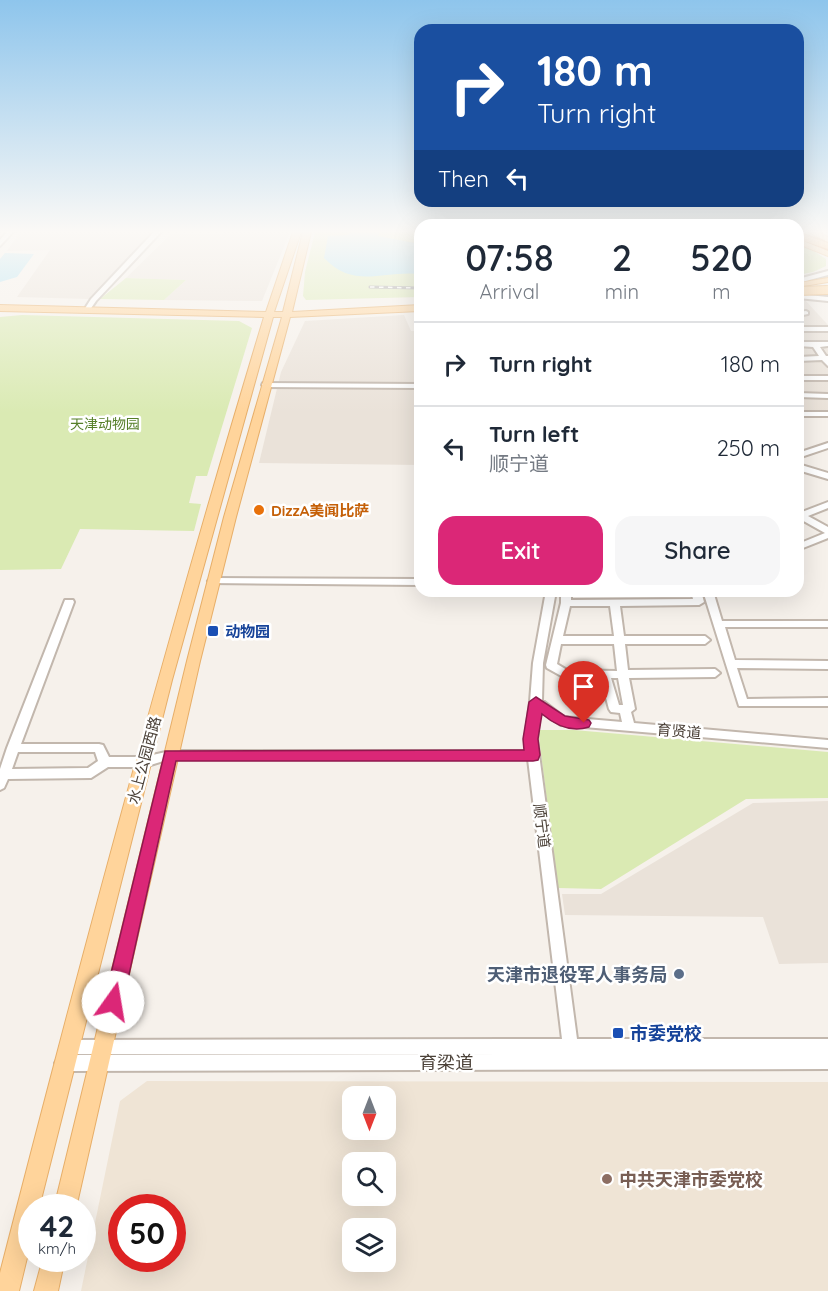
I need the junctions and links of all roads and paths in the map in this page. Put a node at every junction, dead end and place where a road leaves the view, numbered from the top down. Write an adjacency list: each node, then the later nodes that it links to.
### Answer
1 (103, 292): 9 (street)
2 (276, 292): 11 (main road, 水上公园西路)
3 (290, 292): 12 (main road, 水上公园西路)
4 (804, 297): 5 (street)
5 (828, 299)
6 (0, 303): 9 (main road)
7 (414, 303): 12 (main road)
8 (0, 308): 9 (main road)
9 (88, 308): 11 (main road)
10 (414, 308): 12 (main road)
11 (270, 311): 12 (main road); 65 (main road, 水上公园西路)
12 (287, 311): 22 (main road, 水上公园西路)
13 (804, 329): 14 (street)
14 (828, 329)
15 (804, 344): 17 (street)
16 (828, 344): 17 (street)
17 (815, 345): 19 (street)
18 (804, 359): 19 (street)
19 (827, 360)
20 (804, 378): 21 (street)
21 (828, 378)
22 (266, 385): 23 (street); 37 (main road, 水上公园西路)
23 (414, 386)
24 (804, 395): 25 (street)
25 (828, 396)
26 (804, 414): 27 (street)
27 (828, 414)
28 (828, 446): 29 (street)
29 (804, 454)
30 (804, 469): 31 (street)
31 (828, 476)
32 (828, 505): 33 (street)
33 (804, 514)
34 (804, 518): 35 (street)
35 (828, 533): 36 (street)
36 (804, 544)
37 (213, 581): 38 (street); 62 (main road, 水上公园西路)
38 (414, 582)
39 (550, 597): 56 (street, 顺宁道)
40 (566, 597): 44 (street)
41 (698, 597): 45 (street)
42 (710, 597): 46 (street)
43 (69, 602): 61 (street)
44 (566, 603): 45 (street); 48 (street)
45 (615, 603): 49 (street)
46 (719, 624): 47 (street); 51 (street)
47 (828, 624)
48 (557, 640): 49 (street); 55 (street)
49 (620, 640): 50 (street); 53 (street)
50 (705, 640)
51 (731, 664): 52 (street); 57 (street)
52 (828, 665)
53 (623, 674): 54 (street); 55 (street); 58 (street)
54 (715, 674)
55 (605, 675): 58 (street)
56 (536, 702): 59 (street, 育贤道); 63 (street, 顺宁道)
57 (828, 702)
58 (625, 709): 59 (street)
59 (629, 727): 60 (street, 育贤道)
60 (828, 744)
61 (13, 748): 64 (street); 66 (street)
62 (170, 755): 63 (street); 65 (street); 68 (main road, 水上公园西路)
63 (533, 755): 69 (street, 顺宁道)
64 (105, 762): 65 (street); 66 (street)
65 (144, 762): 70 (main road, 水上公园西路)
66 (2, 780)
67 (828, 1046): 69 (street)
68 (101, 1054): 69 (street, 育梁道); 70 (street, 育梁道); 72 (main road, 水上公园西路)
69 (571, 1054): 71 (street, 育梁道)
70 (65, 1055): 74 (main road, 水上公园西路)
71 (828, 1060)
72 (68, 1194)
73 (51, 1272): 75 (main road)
74 (7, 1291)
75 (46, 1291)

